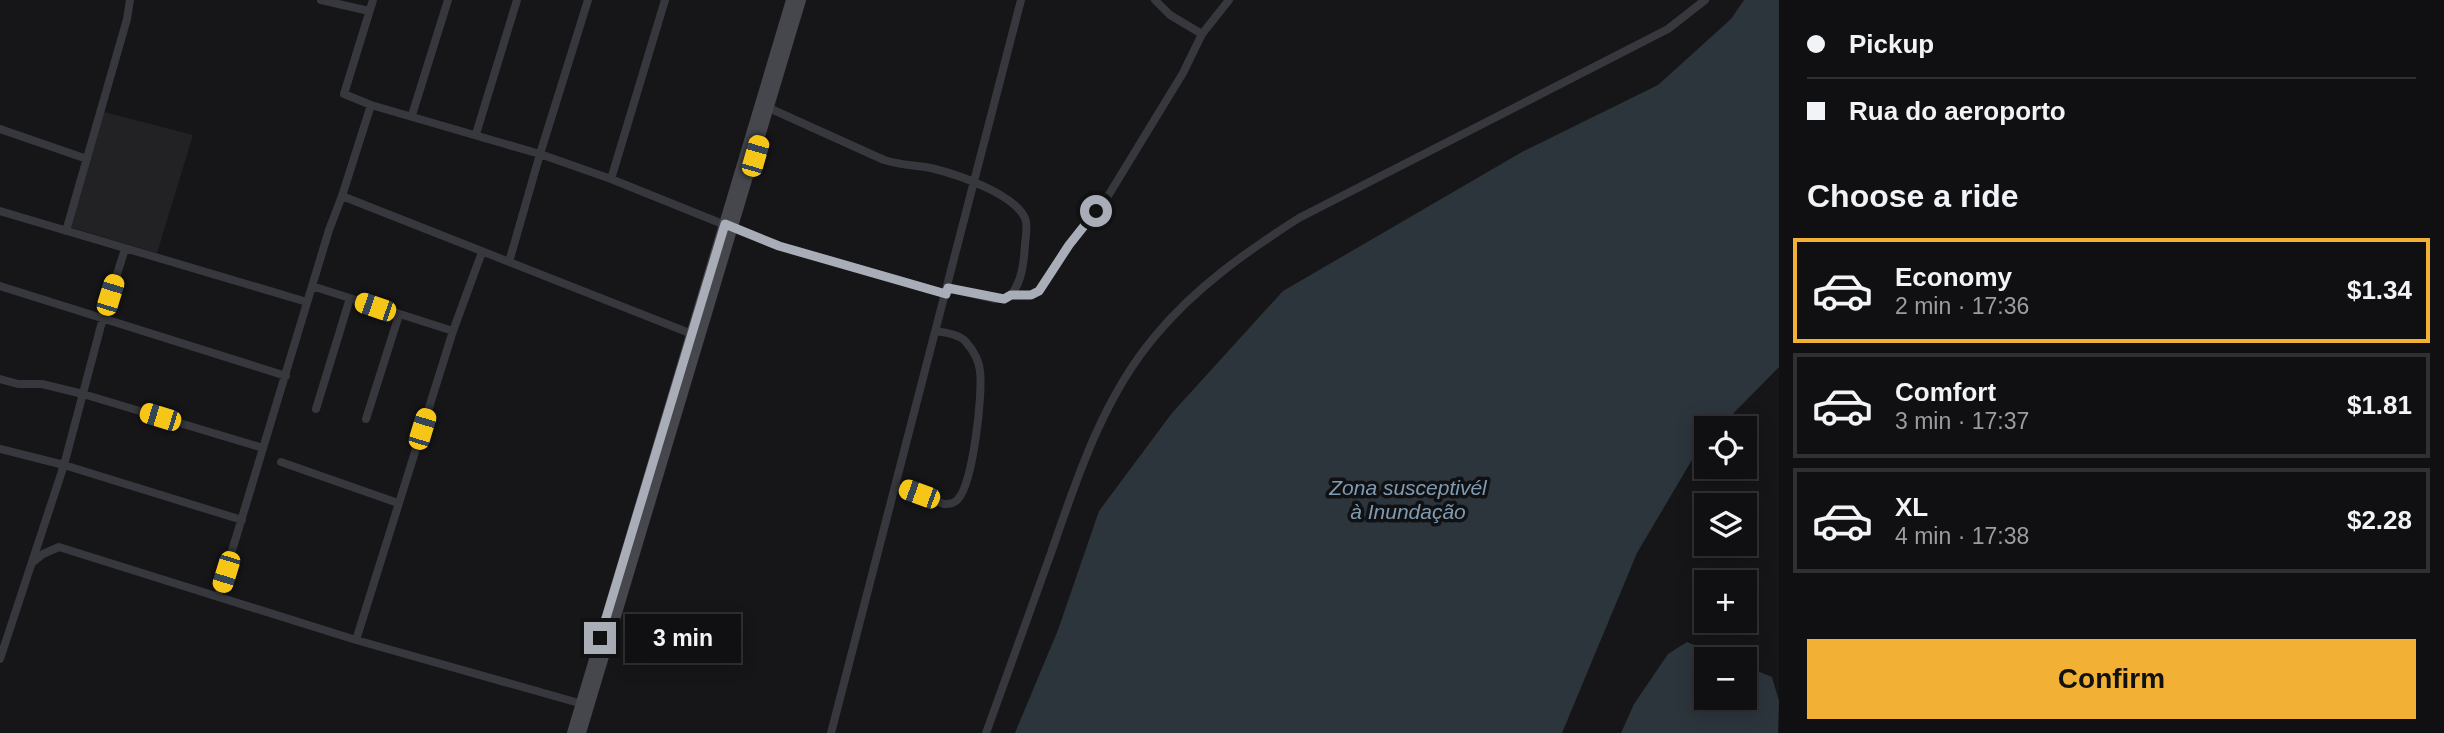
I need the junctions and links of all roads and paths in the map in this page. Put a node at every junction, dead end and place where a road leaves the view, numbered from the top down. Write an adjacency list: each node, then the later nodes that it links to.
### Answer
1 (130, 0): 22 (street)
2 (321, 0): 14 (street)
3 (373, 0): 14 (street)
4 (448, 0): 18 (street)
5 (517, 0): 20 (street)
6 (588, 0): 21 (street)
7 (665, 0): 23 (street)
8 (791, 0): 27 (main road)
9 (801, 0): 17 (main road)
10 (1021, 0): 24 (street)
11 (1155, 0): 15 (street)
12 (1228, 0): 15 (street)
13 (1705, 0): 64 (street)
14 (369, 11): 16 (street)
15 (1202, 34): 35 (street)
16 (371, 105): 18 (street); 25 (street)
17 (769, 108): 24 (street); 27 (main road)
18 (412, 115): 20 (street)
19 (0, 129): 22 (street)
20 (475, 134): 21 (street)
21 (540, 153): 23 (street); 31 (street)
22 (87, 159): 28 (street)
23 (611, 179): 27 (street)
24 (974, 182): 34 (street); 35 (street)
25 (342, 196): 30 (street); 33 (street)
26 (0, 211): 28 (street)
27 (729, 226): 34 (street); 42 (main road); 60 (main road)
28 (66, 231): 29 (street)
29 (124, 248): 37 (street); 39 (street)
30 (482, 252): 31 (street); 40 (street)
31 (509, 262): 42 (street)
32 (0, 286): 39 (street)
33 (312, 286): 36 (street); 37 (street)
34 (947, 291): 35 (street); 41 (street)
35 (1011, 295)
36 (351, 298): 38 (street); 46 (street)
37 (307, 302): 43 (street)
38 (399, 315): 40 (street); 47 (street)
39 (103, 318): 43 (street); 45 (street)
40 (453, 331): 53 (street)
41 (936, 331): 52 (street); 52 (street)
42 (692, 334): 60 (main road)
43 (286, 376): 48 (street)
44 (0, 379): 45 (street)
45 (83, 394): 48 (street); 51 (street)
46 (317, 409)
47 (366, 419)
48 (263, 448): 54 (street)
49 (0, 449): 51 (street)
50 (281, 462): 53 (street)
51 (64, 465): 54 (street); 55 (street)
52 (896, 486): 63 (street)
53 (398, 503): 58 (street)
54 (242, 520): 56 (street)
55 (32, 563): 56 (street); 57 (street)
56 (218, 597): 58 (street)
57 (5, 628): 59 (street)
58 (356, 640): 60 (street)
59 (0, 659)
60 (585, 705): 61 (main road); 62 (main road)
61 (572, 733)
62 (581, 733)
63 (831, 733)
64 (986, 733)

